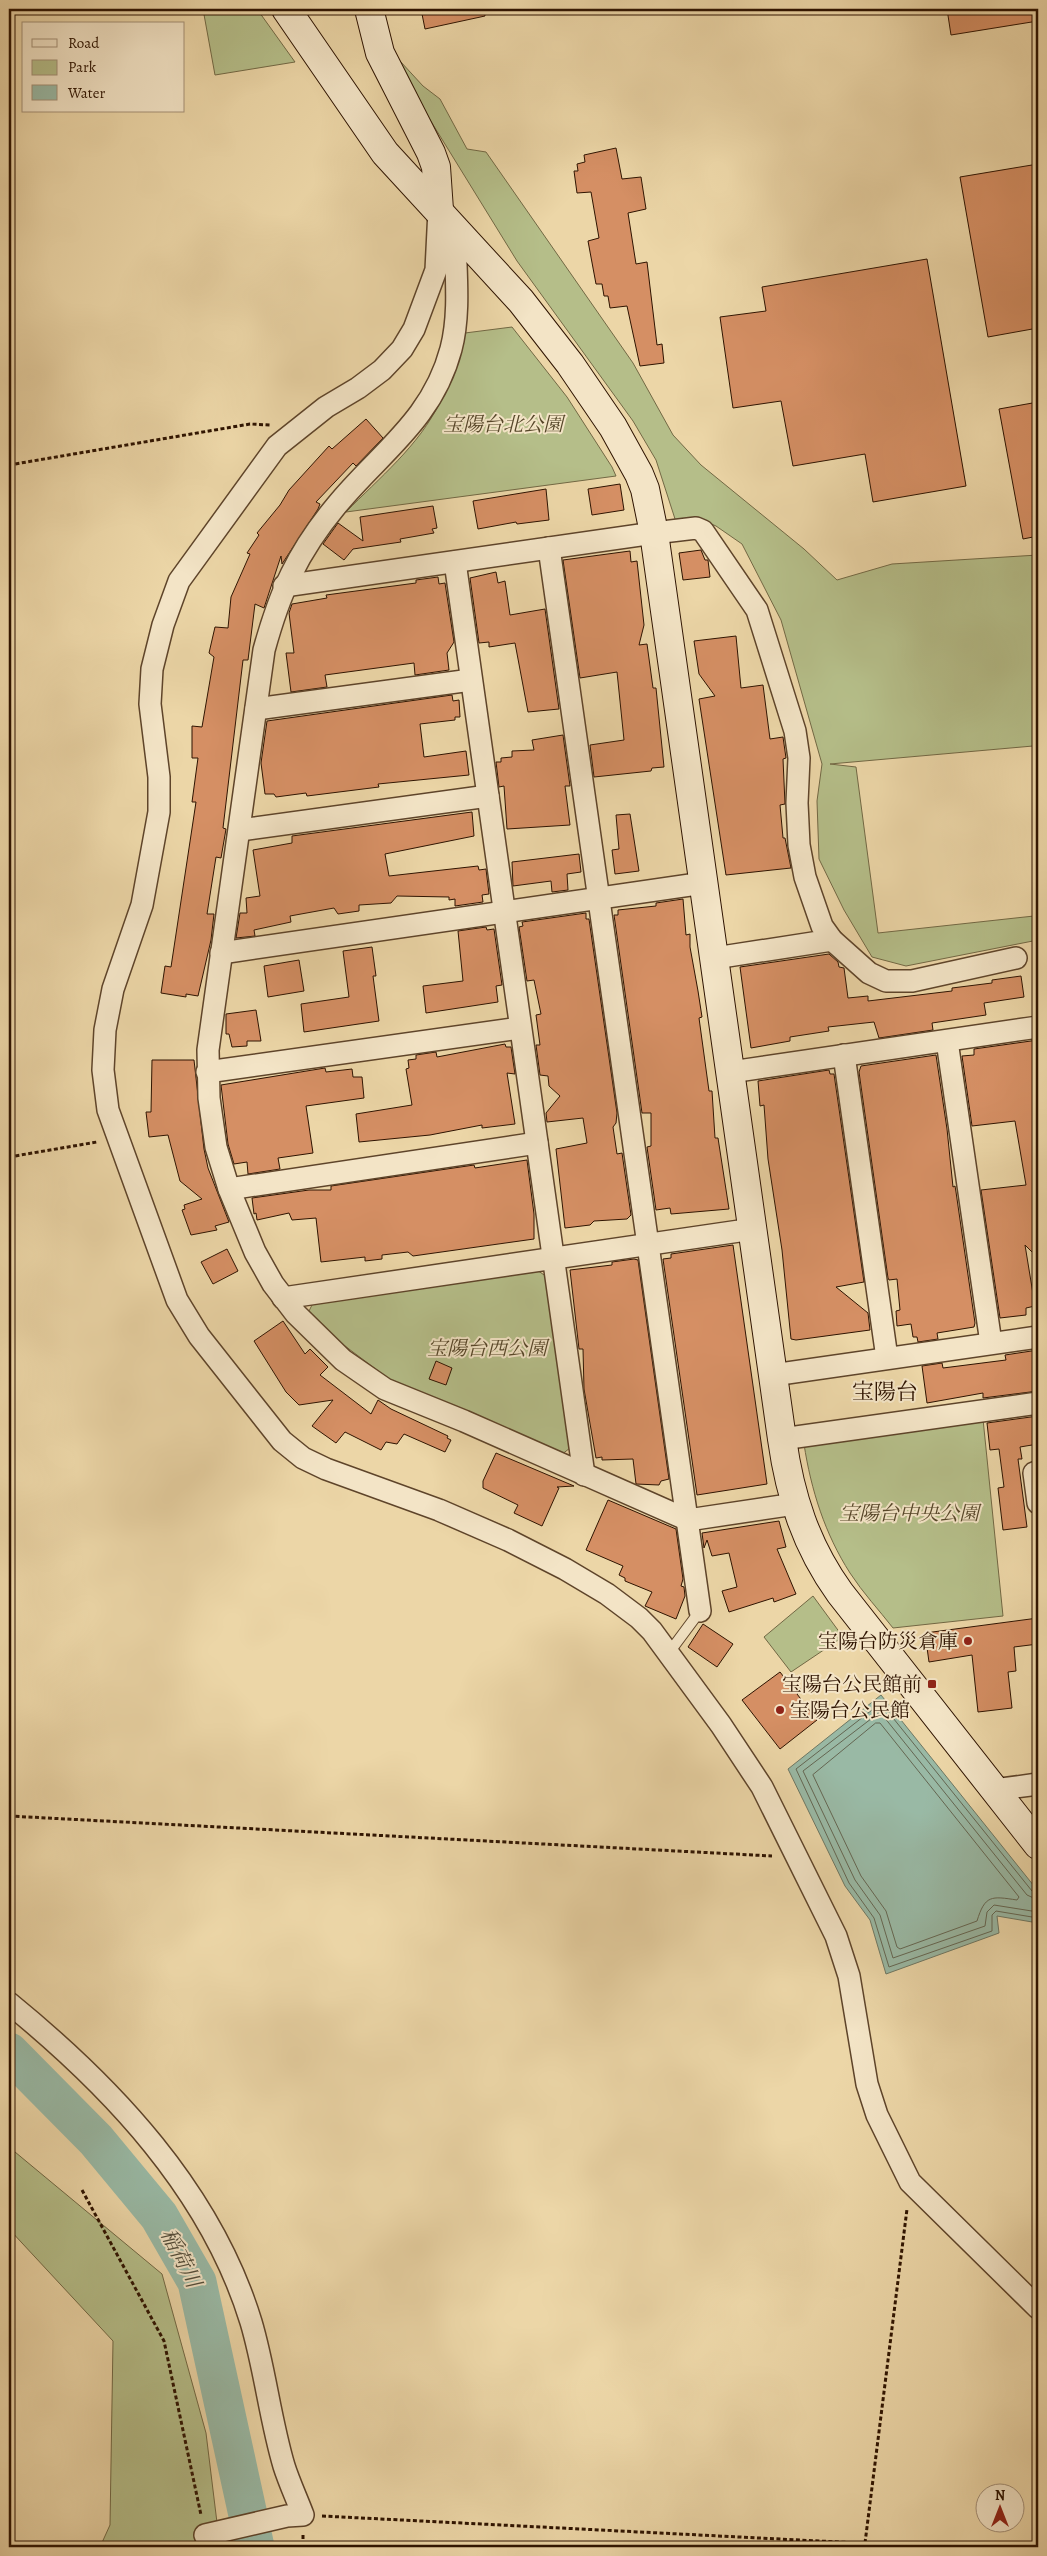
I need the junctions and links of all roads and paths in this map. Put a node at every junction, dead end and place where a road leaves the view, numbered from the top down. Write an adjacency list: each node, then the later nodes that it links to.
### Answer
1 (286, 9): 3 (street)
2 (369, 9): 3 (street)
3 (447, 219): 6 (street); 9 (street); 27 (street)
4 (250, 424): 5 (path)
5 (9, 465)
6 (654, 533): 7 (street); 14 (street); 17 (street)
7 (549, 548): 8 (street); 15 (street)
8 (455, 562): 9 (street); 10 (street)
9 (284, 586): 11 (street)
10 (471, 680): 11 (street); 12 (street)
11 (256, 709): 13 (street)
12 (488, 796): 13 (street); 16 (street)
13 (240, 830): 18 (street)
14 (704, 883): 15 (street); 19 (street)
15 (600, 898): 16 (street); 32 (street)
16 (504, 912): 18 (street); 22 (street)
17 (832, 940): 19 (street); 20 (street)
18 (221, 953): 25 (street)
19 (715, 958): 26 (street)
20 (1016, 958)
21 (1038, 1027): 23 (street)
22 (520, 1028): 25 (street); 28 (street)
23 (947, 1041): 24 (street); 36 (street)
24 (844, 1055): 26 (street); 37 (street)
25 (207, 1072): 30 (street)
26 (731, 1072): 31 (street)
27 (118, 1139): 29 (path); 47 (street)
28 (537, 1143): 30 (street); 33 (street)
29 (9, 1157)
30 (229, 1188): 34 (street)
31 (753, 1228): 32 (street); 38 (street)
32 (648, 1244): 33 (street); 45 (street)
33 (553, 1258): 34 (street); 42 (street)
34 (283, 1298): 42 (street)
35 (1038, 1337): 36 (street)
36 (991, 1343): 37 (street)
37 (887, 1358): 38 (street)
38 (773, 1375): 40 (street)
39 (1038, 1403): 40 (street)
40 (782, 1439): 44 (street)
41 (1038, 1472): 43 (street)
42 (584, 1475): 45 (street)
43 (1038, 1502)
44 (795, 1504): 45 (street); 49 (street)
45 (688, 1520): 46 (street)
46 (700, 1611): 47 (lane)
47 (668, 1654): 52 (street)
48 (1038, 1784): 49 (street)
49 (994, 1790): 51 (street)
50 (9, 1816): 52 (path)
51 (1038, 1845)
52 (797, 1858): 54 (street)
53 (9, 2003): 57 (street)
54 (910, 2182): 56 (street); 59 (path)
55 (82, 2190): 58 (path)
56 (1038, 2308)
57 (295, 2516): 58 (street); 59 (path)
58 (205, 2535)
59 (864, 2543): 60 (path)
60 (938, 2547)

